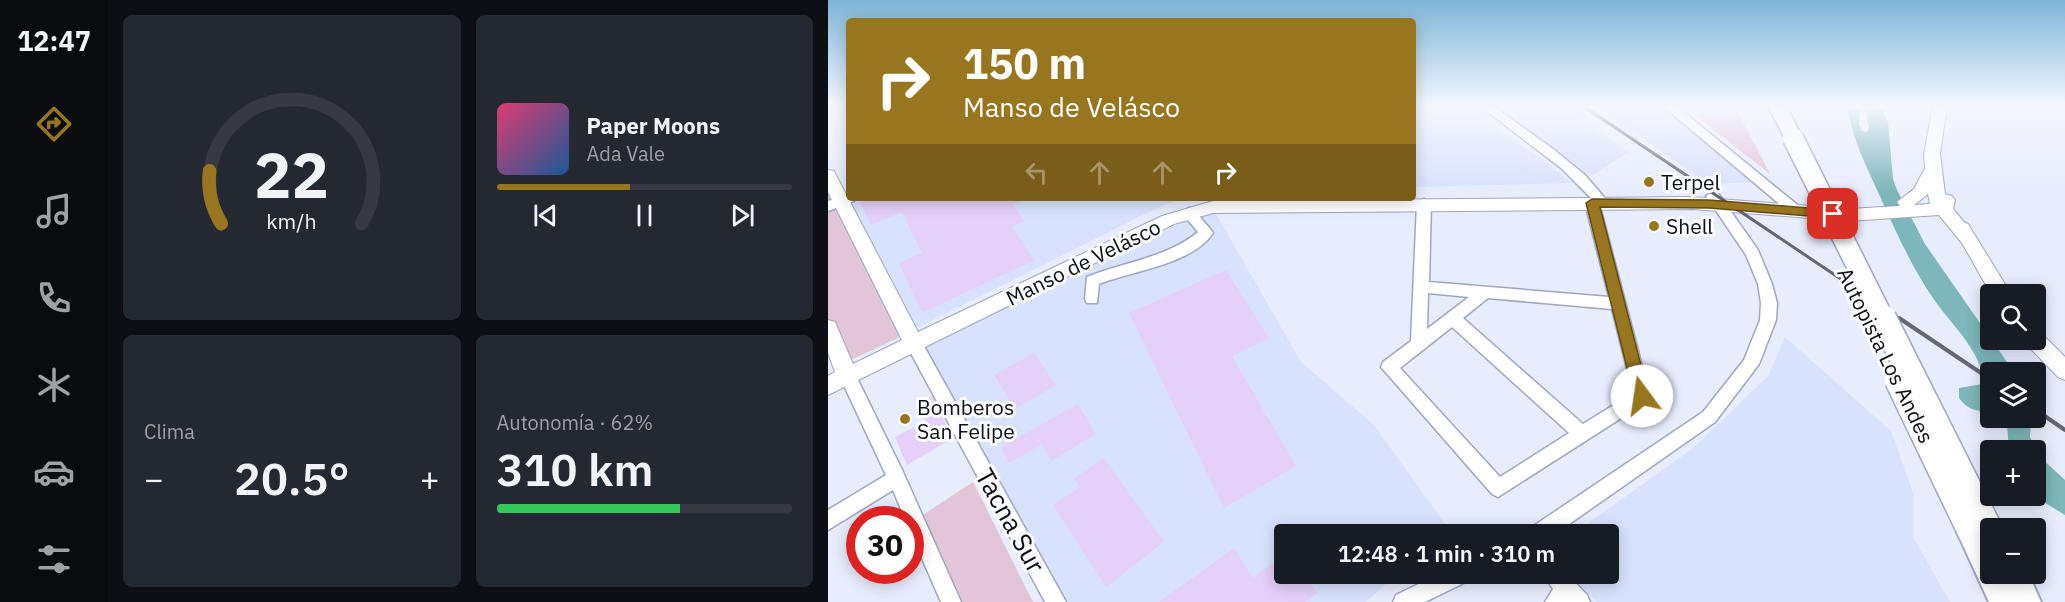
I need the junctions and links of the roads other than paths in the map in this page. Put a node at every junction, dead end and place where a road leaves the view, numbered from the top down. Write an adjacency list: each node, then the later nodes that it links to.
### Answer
1 (1522, 134): 10 (street)
2 (1702, 134): 15 (street)
3 (1784, 134): 6 (highway, Autopista Los Andes)
4 (1786, 134): 6 (highway, Autopista Los Andes)
5 (1935, 134): 7 (main road)
6 (1787, 138): 36 (highway, Autopista Los Andes, bridge)
7 (1933, 172): 16 (main road); 17 (main road)
8 (828, 175): 14 (main road)
9 (1418, 200): 10 (main road, Manso de Velásco); 20 (street)
10 (1597, 200): 11 (main road, Manso de Velásco); 23 (street)
11 (1717, 200): 15 (main road, Manso de Velásco); 35 (street)
12 (1208, 201): 26 (main road, Manso de Velásco)
13 (1388, 201): 18 (main road, Manso de Velásco)
14 (839, 202): 26 (main road)
15 (1788, 205): 17 (main road, Manso de Velásco)
16 (1945, 205): 17 (main road, Manso de Velásco); 19 (main road)
17 (1914, 207)
18 (1189, 213): 22 (street); 26 (main road, Manso de Velásco)
19 (1995, 284)
20 (1421, 286): 21 (street); 27 (street)
21 (1486, 292): 23 (street); 24 (street)
22 (1092, 299)
23 (1618, 304): 32 (street)
24 (1453, 318): 27 (street); 32 (street)
25 (828, 328): 30 (main road)
26 (912, 340): 30 (main road); 43 (street, Tacna Sur)
27 (1419, 344): 32 (street)
28 (2045, 350): 29 (main road)
29 (2065, 371)
30 (840, 374): 31 (main road); 33 (street)
31 (828, 386)
32 (1581, 433)
33 (897, 478): 34 (street); 42 (street)
34 (828, 521)
35 (1554, 524)
36 (1980, 530)
37 (1440, 584): 44 (street)
38 (1559, 584): 41 (street)
39 (1996, 584): 45 (highway, Autopista Los Andes)
40 (2017, 584): 46 (highway)
41 (1568, 598)
42 (951, 602)
43 (1056, 602)
44 (1402, 602)
45 (2005, 602)
46 (2026, 602)

